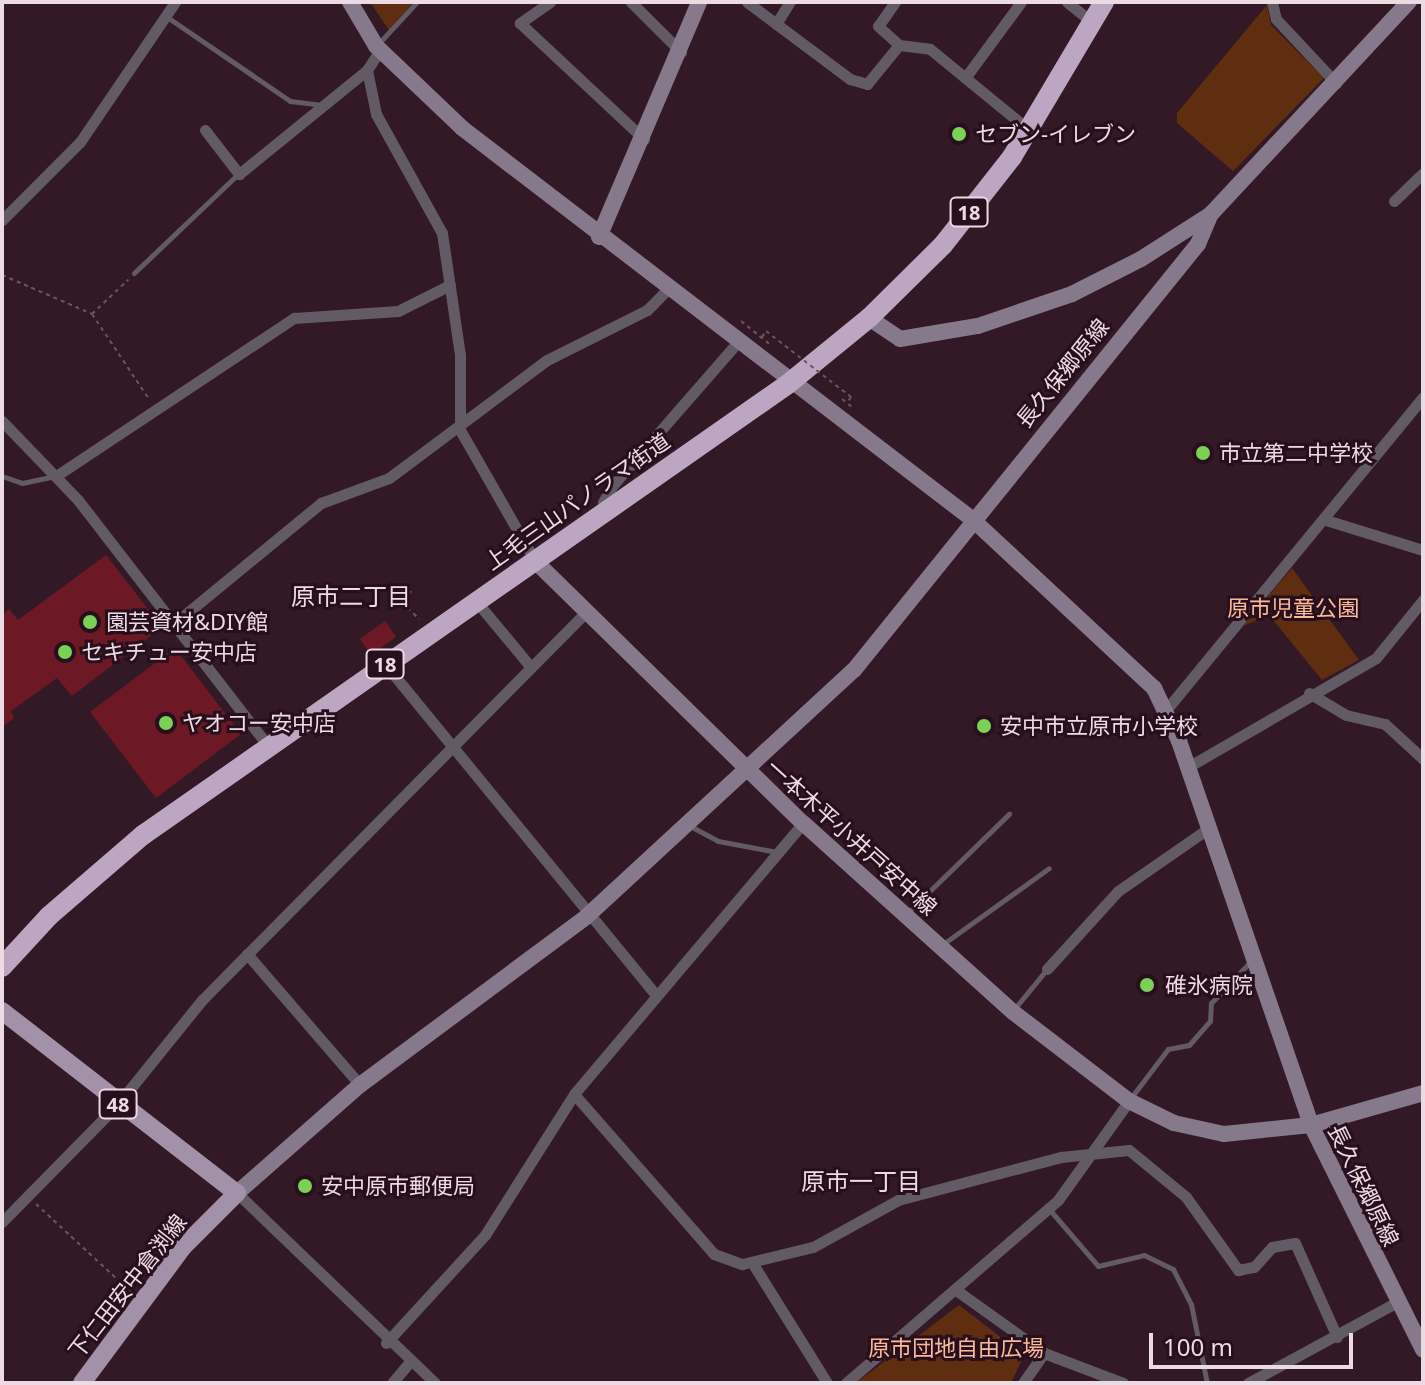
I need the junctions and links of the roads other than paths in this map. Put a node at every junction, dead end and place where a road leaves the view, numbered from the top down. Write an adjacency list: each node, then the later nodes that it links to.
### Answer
1 (175, 2): 15 (street)
2 (350, 2): 19 (main road, 長久保郷原線)
3 (417, 2): 19 (lane)
4 (550, 2): 27 (street)
5 (631, 2): 20 (street)
6 (699, 2): 20 (main road)
7 (747, 2): 17 (street)
8 (790, 2): 17 (street)
9 (895, 2): 18 (street)
10 (1021, 2): 22 (street)
11 (1067, 2): 16 (street)
12 (1104, 2): 16 (highway, 上毛三山パノラマ街道 / 18)
13 (1272, 2): 23 (street)
14 (1409, 2): 23 (main road, 長久保郷原線)
15 (167, 17): 24 (lane); 32 (street)
16 (1093, 23): 26 (highway, 上毛三山パノラマ街道 / 18)
17 (776, 24): 18 (street)
18 (899, 45): 22 (street)
19 (378, 48): 21 (street); 33 (main road, 長久保郷原線)
20 (681, 52): 27 (main road)
21 (367, 70): 24 (street); 35 (street)
22 (965, 78): 26 (street)
23 (1336, 83): 31 (main road, 長久保郷原線)
24 (325, 105): 29 (street)
25 (205, 130): 29 (street)
26 (1029, 130): 37 (highway, 上毛三山パノラマ街道 / 18)
27 (644, 139): 33 (main road)
28 (1423, 173): 30 (street)
29 (239, 174): 34 (lane)
30 (1394, 201)
31 (1211, 214): 37 (main road); 46 (main road, 長久保郷原線)
32 (2, 220)
33 (599, 237): 36 (main road, 長久保郷原線)
34 (134, 273)
35 (450, 285): 42 (street); 44 (street)
36 (667, 290): 38 (main road, 長久保郷原線); 42 (street)
37 (869, 318): 39 (highway, 上毛三山パノラマ街道 / 18)
38 (736, 344): 39 (main road, 長久保郷原線); 45 (street)
39 (788, 384): 45 (highway, 上毛三山パノラマ街道 / 18); 46 (main road, 長久保郷原線)
40 (1423, 397): 47 (street)
41 (2, 421): 44 (street)
42 (460, 430): 49 (street); 53 (street)
43 (2, 476): 44 (lane)
44 (56, 476): 53 (street)
45 (609, 509): 49 (highway, 上毛三山パノラマ街道 / 18)
46 (972, 519): 57 (main road, 長久保郷原線); 62 (main road, 長久保郷原線)
47 (1326, 520): 48 (street); 57 (street)
48 (1423, 550)
49 (535, 561): 51 (highway, 上毛三山パノラマ街道 / 18); 52 (main road)
50 (1423, 600): 56 (street)
51 (476, 601): 54 (highway, 上毛三山パノラマ街道 / 18); 55 (street)
52 (584, 614): 55 (street); 62 (main road)
53 (176, 622): 59 (street)
54 (385, 664): 58 (street); 59 (highway, 上毛三山パノラマ街道 / 18)
55 (530, 666): 58 (street)
56 (1309, 693): 60 (street); 61 (street)
57 (1166, 710): 61 (main road, 長久保郷原線)
58 (454, 743): 70 (street); 72 (street)
59 (269, 747): 74 (highway, 上毛三山パノラマ街道 / 18)
60 (1423, 759)
61 (1188, 767): 66 (main road, 長久保郷原線)
62 (745, 770): 64 (main road, 一本木平小井戸安中線); 65 (main road, 一本木平小井戸安中線)
63 (1009, 814): 69 (lane)
64 (803, 823): 67 (street); 69 (main road, 一本木平小井戸安中線)
65 (687, 824): 67 (lane); 70 (main road, 一本木平小井戸安中線)
66 (1209, 828): 73 (main road, 長久保郷原線); 75 (street)
67 (778, 852): 76 (street)
68 (1049, 868): 71 (lane)
69 (905, 915): 71 (main road, 一本木平小井戸安中線)
70 (586, 917): 76 (street); 79 (main road, 一本木平小井戸安中線)
71 (940, 946): 78 (main road, 一本木平小井戸安中線)
72 (247, 954): 79 (street); 83 (street)
73 (1254, 960): 82 (lane); 84 (main road, 長久保郷原線)
74 (2, 967)
75 (1047, 969): 78 (lane)
76 (657, 996): 81 (street)
77 (2, 1011): 83 (main road, 48)
78 (1013, 1012): 82 (main road, 一本木平小井戸安中線)
79 (360, 1085): 86 (main road, 一本木平小井戸安中線)
80 (1423, 1093): 84 (main road, 一本木平小井戸安中線)
81 (574, 1094): 89 (street); 93 (street)
82 (1129, 1101): 84 (main road, 一本木平小井戸安中線); 85 (street)
83 (118, 1104): 86 (main road, 48); 88 (street)
84 (1311, 1125): 91 (main road, 長久保郷原線)
85 (1097, 1151): 87 (street); 89 (street); 92 (street)
86 (237, 1193): 93 (street); 97 (main road, 下仁田安中倉渕線)
87 (1048, 1208): 90 (street); 104 (lane)
88 (2, 1222)
89 (753, 1264): 100 (street)
90 (956, 1290): 95 (street); 101 (street)
91 (1397, 1302): 92 (street); 94 (main road, 長久保郷原線)
92 (1337, 1337): 105 (street)
93 (386, 1343): 96 (street)
94 (1421, 1343)
95 (1044, 1353): 102 (street); 103 (street)
96 (408, 1364): 98 (street); 99 (street)
97 (82, 1383)
98 (392, 1383)
99 (435, 1383)
100 (827, 1383)
101 (846, 1383)
102 (1023, 1383)
103 (1123, 1383)
104 (1207, 1383)
105 (1248, 1383)

